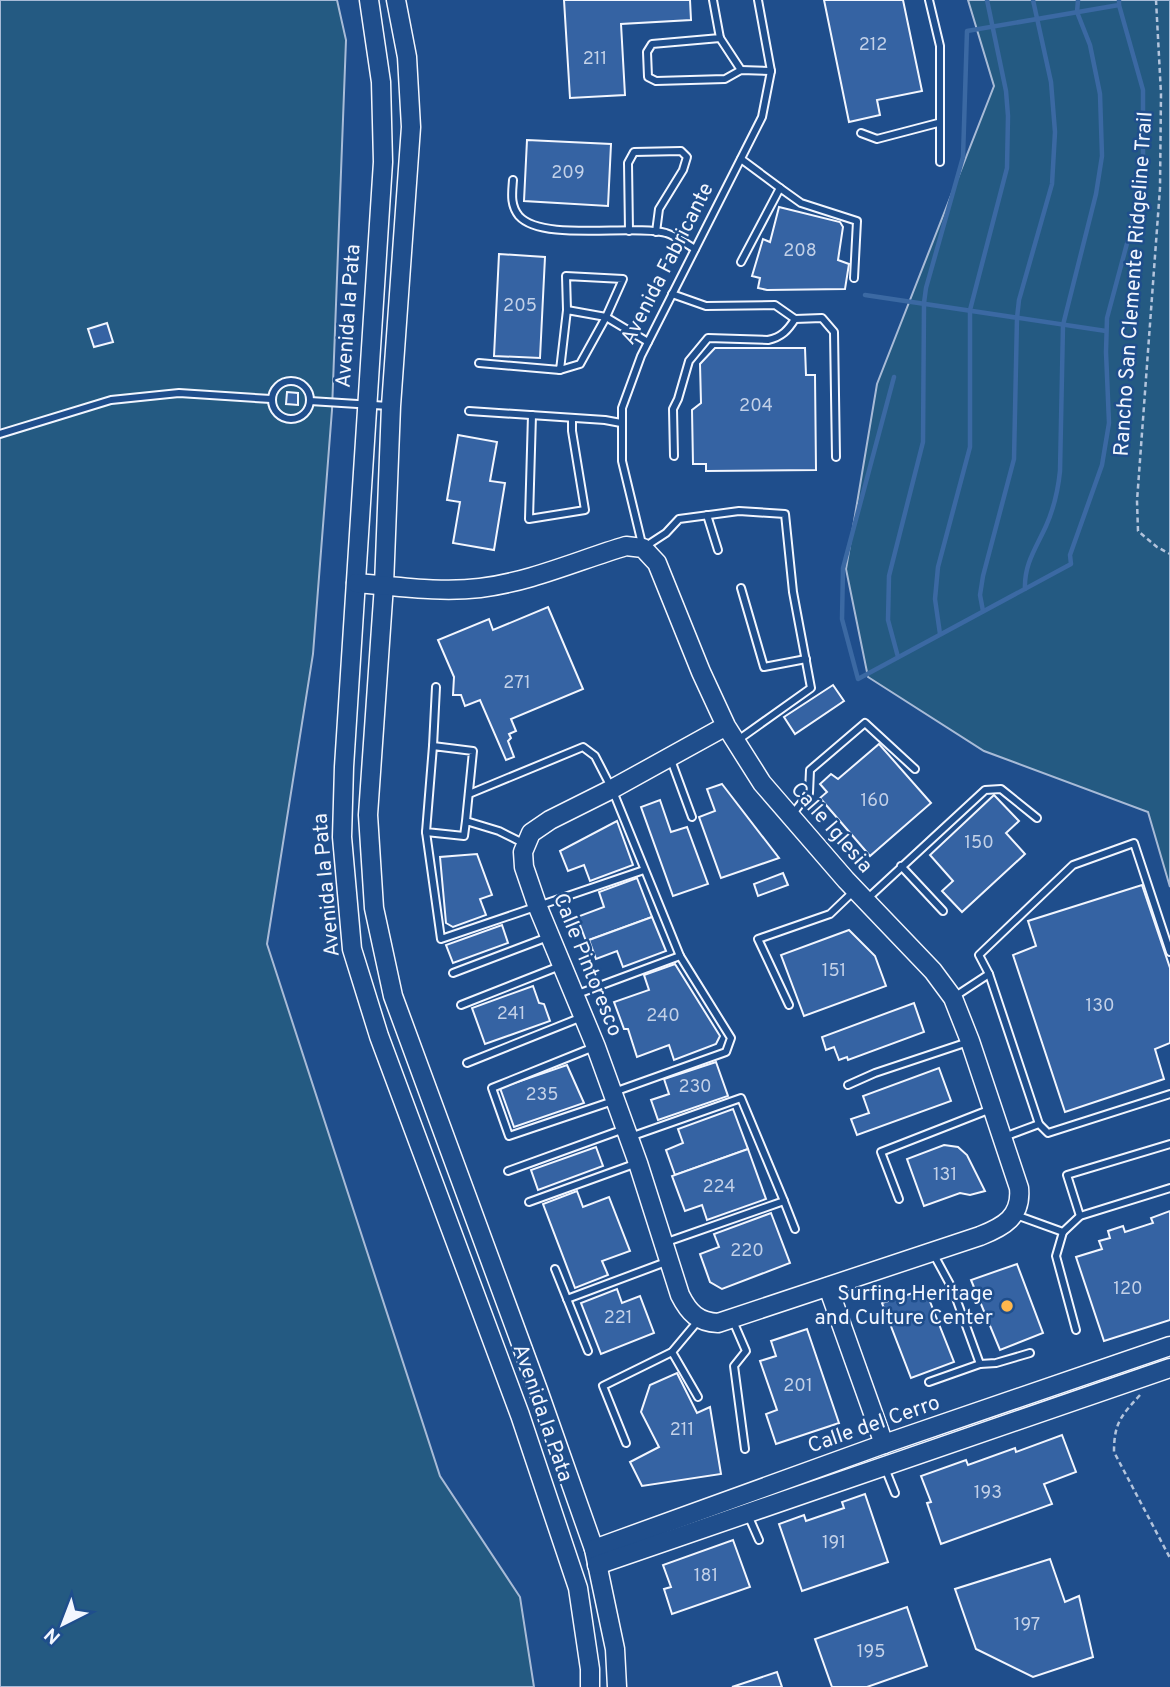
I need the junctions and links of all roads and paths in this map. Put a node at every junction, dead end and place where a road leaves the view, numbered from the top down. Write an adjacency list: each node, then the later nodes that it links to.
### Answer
1 (369, 0): 30 (main road, Avenida la Pata)
2 (397, 0): 31 (main road, Avenida la Pata)
3 (713, 0): 7 (lane)
4 (758, 0): 9 (lane, Avenida Fabricante)
5 (929, 0): 10 (lane)
6 (1156, 0): 42 (path, Rancho San Clemente Ridgeline Trail)
7 (720, 38): 8 (lane); 8 (lane)
8 (741, 70): 9 (lane)
9 (771, 71): 12 (lane, Avenida Fabricante)
10 (938, 122): 11 (lane); 13 (lane)
11 (860, 133)
12 (741, 159): 15 (lane); 18 (lane, Avenida Fabricante)
13 (940, 162)
14 (513, 180): 16 (lane)
15 (780, 188): 19 (lane); 20 (lane)
16 (629, 231): 17 (lane); 17 (lane)
17 (656, 232): 18 (lane)
18 (695, 249): 21 (lane, Avenida Fabricante)
19 (741, 262)
20 (855, 278)
21 (672, 294): 24 (lane); 25 (lane, Avenida Fabricante)
22 (567, 310): 23 (lane); 23 (lane); 27 (lane)
23 (606, 317): 25 (lane); 27 (lane)
24 (795, 319): 37 (lane); 38 (lane)
25 (648, 342): 35 (lane, Avenida Fabricante)
26 (479, 363): 27 (lane)
27 (560, 370)
28 (271, 400): 29 (lane); 29 (lane); 36 (lane)
29 (310, 401): 30 (lane)
30 (366, 405): 31 (lane); 43 (main road, Avenida la Pata)
31 (391, 406): 44 (main road, Avenida la Pata)
32 (469, 411): 33 (lane)
33 (532, 415): 34 (lane); 34 (lane)
34 (572, 418): 35 (lane)
35 (621, 423): 40 (lane, Avenida Fabricante)
36 (0, 434)
37 (674, 456)
38 (836, 457)
39 (707, 515): 40 (lane); 41 (lane); 46 (lane)
40 (643, 548): 44 (main road); 48 (main road, Calle Iglesia)
41 (718, 550)
42 (1170, 554)
43 (356, 583): 44 (main road); 124 (main road, Avenida la Pata)
44 (384, 585): 122 (main road, Avenida la Pata)
45 (741, 588): 46 (lane)
46 (806, 659): 48 (lane)
47 (436, 687): 49 (lane)
48 (731, 734): 50 (main road); 55 (main road, Calle Iglesia)
49 (433, 746): 53 (lane); 58 (lane)
50 (670, 758): 52 (main road); 54 (lane)
51 (915, 769): 55 (lane)
52 (612, 789): 53 (lane); 59 (main road); 61 (lane)
53 (469, 793): 57 (lane)
54 (692, 817)
55 (790, 817): 62 (main road, Calle Iglesia)
56 (1037, 818): 60 (lane)
57 (466, 821): 58 (lane); 59 (lane)
58 (426, 832): 63 (lane)
59 (524, 844): 63 (main road, Calle Pintoresco)
60 (901, 866): 62 (lane); 64 (lane)
61 (644, 870): 63 (lane); 67 (lane)
62 (861, 895): 72 (main road, Calle Iglesia); 74 (lane)
63 (537, 905): 65 (main road, Calle Pintoresco)
64 (943, 911)
65 (550, 936): 68 (main road, Calle Pintoresco); 69 (lane)
66 (1170, 952): 70 (lane)
67 (680, 956): 71 (lane); 81 (lane)
68 (562, 965): 71 (main road, Calle Pintoresco); 73 (lane)
69 (453, 973)
70 (989, 974): 72 (lane); 83 (lane)
71 (575, 995): 75 (main road, Calle Pintoresco)
72 (953, 998): 76 (main road, Calle Iglesia)
73 (461, 1005)
74 (789, 1005)
75 (583, 1017): 77 (main road, Calle Pintoresco); 78 (lane)
76 (970, 1041): 79 (lane); 82 (main road, Calle Iglesia)
77 (596, 1047): 81 (main road, Calle Pintoresco); 81 (lane)
78 (467, 1063)
79 (848, 1085)
80 (1170, 1094): 83 (lane)
81 (614, 1096): 84 (main road, Calle Pintoresco)
82 (993, 1108): 85 (main road, Calle Iglesia); 90 (lane)
83 (1039, 1125): 85 (lane)
84 (627, 1133): 87 (main road, Calle Pintoresco); 88 (lane); 91 (lane)
85 (1002, 1138): 93 (main road, Calle Iglesia)
86 (1170, 1144): 94 (lane)
87 (638, 1163): 92 (lane); 97 (main road, Calle Pintoresco)
88 (508, 1171)
89 (1170, 1188): 94 (lane)
90 (899, 1199)
91 (784, 1201): 95 (lane); 97 (lane)
92 (529, 1202)
93 (1014, 1215): 96 (lane); 98 (main road)
94 (1080, 1216): 96 (lane)
95 (795, 1228)
96 (1063, 1232): 105 (lane)
97 (663, 1243): 99 (main road, Calle Pintoresco)
98 (931, 1250): 101 (main road); 110 (lane)
99 (668, 1262): 102 (lane); 104 (main road, Calle Pintoresco)
100 (555, 1269): 102 (lane)
101 (828, 1287): 103 (main road); 116 (main road)
102 (567, 1299): 107 (lane)
103 (732, 1319): 104 (main road); 117 (lane)
104 (699, 1320): 108 (lane)
105 (1076, 1330)
106 (1170, 1346): 116 (main road, Calle del Cerro)
107 (588, 1351)
108 (672, 1352): 114 (lane); 115 (lane)
109 (1030, 1353): 110 (lane)
110 (980, 1364): 112 (lane)
111 (1170, 1368): 118 (main road, Calle del Cerro)
112 (929, 1382)
113 (1144, 1391): 123 (path)
114 (698, 1397)
115 (626, 1443)
116 (884, 1444): 122 (main road, Calle del Cerro)
117 (745, 1449)
118 (884, 1466): 119 (lane); 120 (main road, Calle del Cerro)
119 (895, 1493)
120 (747, 1513): 121 (lane); 122 (main road, Calle del Cerro)
121 (759, 1540)
122 (596, 1557): 124 (main road); 126 (main road, Avenida la Pata)
123 (1170, 1558)
124 (578, 1588): 125 (main road, Avenida la Pata)
125 (590, 1687)
126 (617, 1687)

